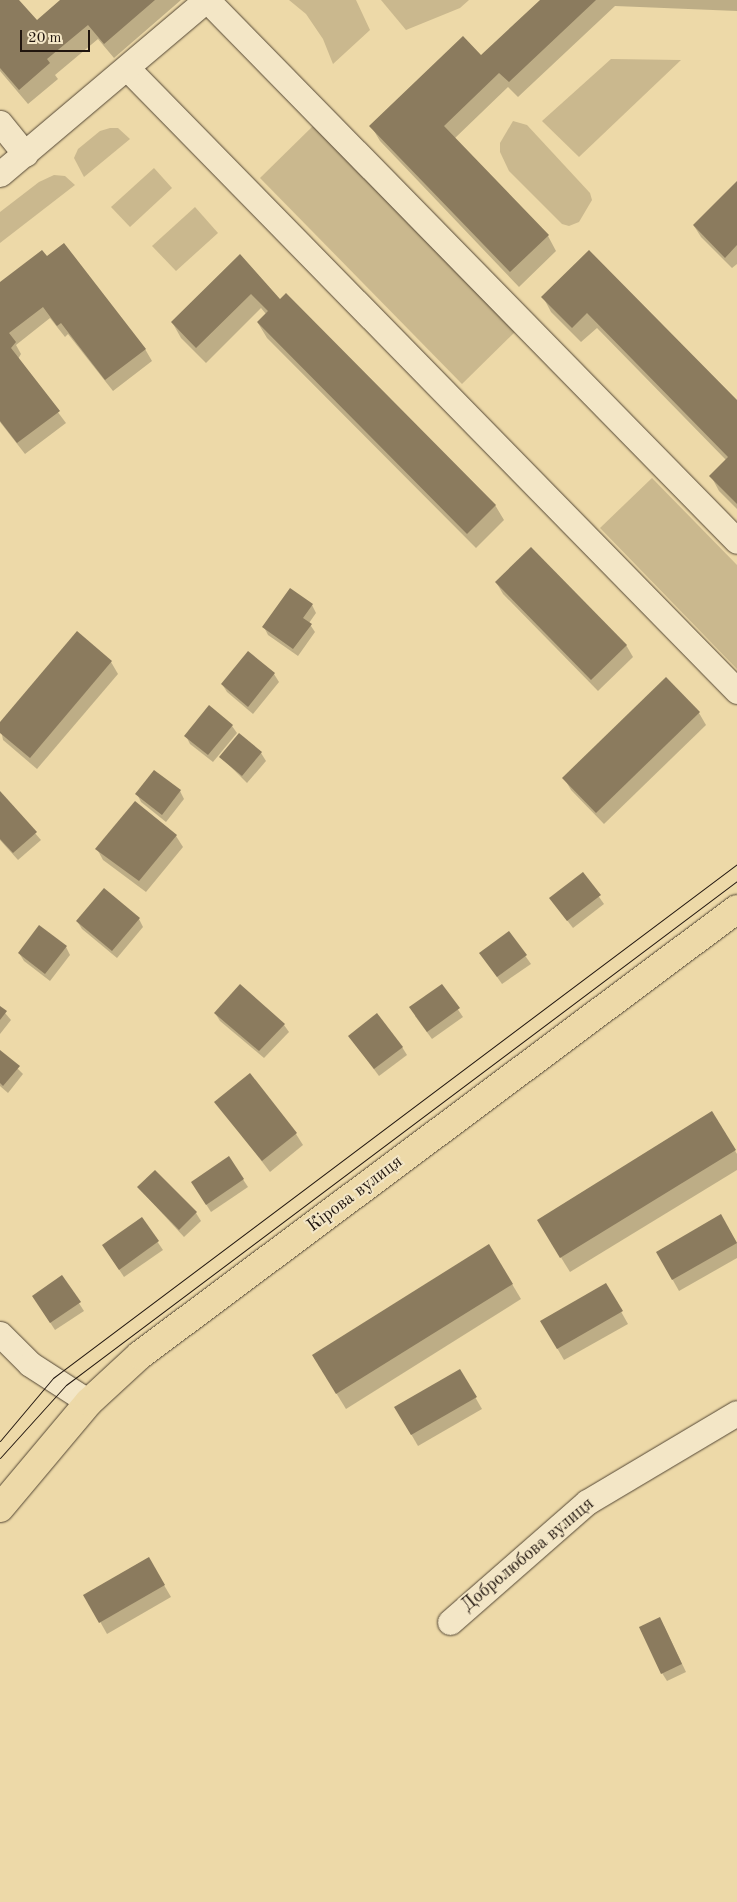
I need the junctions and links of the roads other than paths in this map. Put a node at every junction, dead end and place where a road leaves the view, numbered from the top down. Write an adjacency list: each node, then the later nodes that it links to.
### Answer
1 (207, 0): 2 (street); 6 (street)
2 (127, 68): 4 (street); 7 (street)
3 (0, 123): 4 (street)
4 (25, 154): 5 (street)
5 (0, 174)
6 (737, 541)
7 (737, 691)
8 (737, 909): 10 (main road, Кірова вулиця)
9 (0, 1334): 10 (street)
10 (89, 1402): 12 (main road, Кірова вулиця)
11 (737, 1413): 13 (street, Добролюбова вулиця)
12 (0, 1508)
13 (450, 1622)

